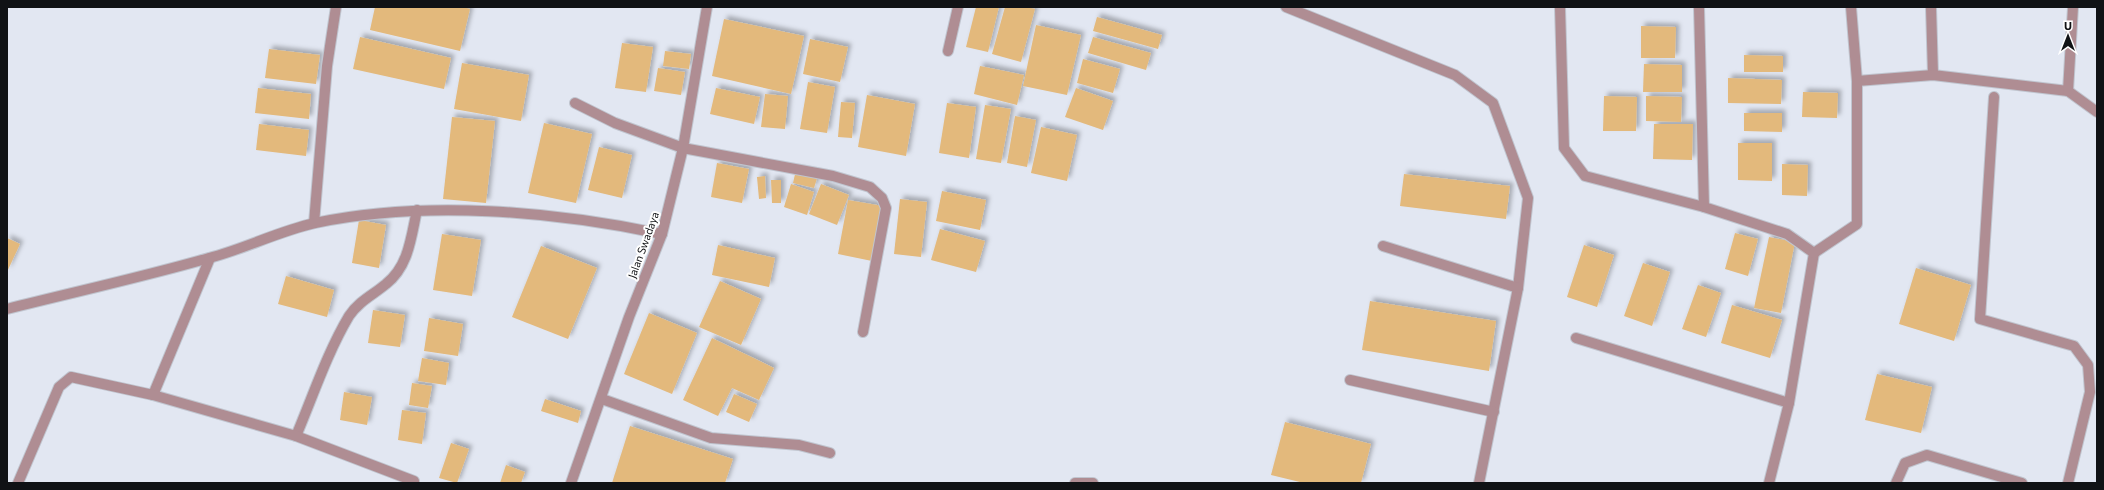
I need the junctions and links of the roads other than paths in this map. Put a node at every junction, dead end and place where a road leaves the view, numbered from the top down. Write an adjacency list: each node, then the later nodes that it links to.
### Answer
1 (336, 7): 20 (street)
2 (707, 7): 17 (street, Jalan Swadaya)
3 (958, 7): 10 (street)
4 (1286, 7): 25 (street)
5 (1560, 7): 18 (street)
6 (1699, 7): 18 (street)
7 (1851, 7): 12 (street)
8 (1931, 7): 11 (street)
9 (2073, 7): 13 (street)
10 (948, 51)
11 (1933, 75): 12 (street); 13 (street)
12 (1857, 81): 23 (street)
13 (2068, 91): 16 (street)
14 (1994, 98): 45 (street)
15 (576, 103): 17 (street)
16 (2097, 112)
17 (683, 148): 21 (street, Jalan Swadaya); 27 (street)
18 (1704, 207): 23 (street)
19 (417, 210): 20 (street); 21 (street); 34 (street)
20 (314, 223): 24 (street)
21 (662, 234): 31 (street, Jalan Swadaya)
22 (1383, 246): 25 (street)
23 (1814, 253): 32 (street)
24 (210, 258): 26 (street); 30 (street)
25 (1518, 288): 33 (street)
26 (7, 309)
27 (863, 332)
28 (1576, 338): 32 (street)
29 (1350, 380): 33 (street)
30 (152, 395): 34 (street); 37 (street)
31 (602, 399): 35 (street); 38 (street, Jalan Swadaya)
32 (1789, 403): 42 (street)
33 (1494, 412): 41 (street)
34 (296, 436): 36 (street)
35 (830, 453)
36 (415, 482)
37 (18, 483)
38 (571, 483)
39 (1075, 483): 40 (street)
40 (1093, 483)
41 (1479, 483)
42 (1769, 483)
43 (1896, 483): 44 (street)
44 (2022, 483)
45 (2068, 483)

